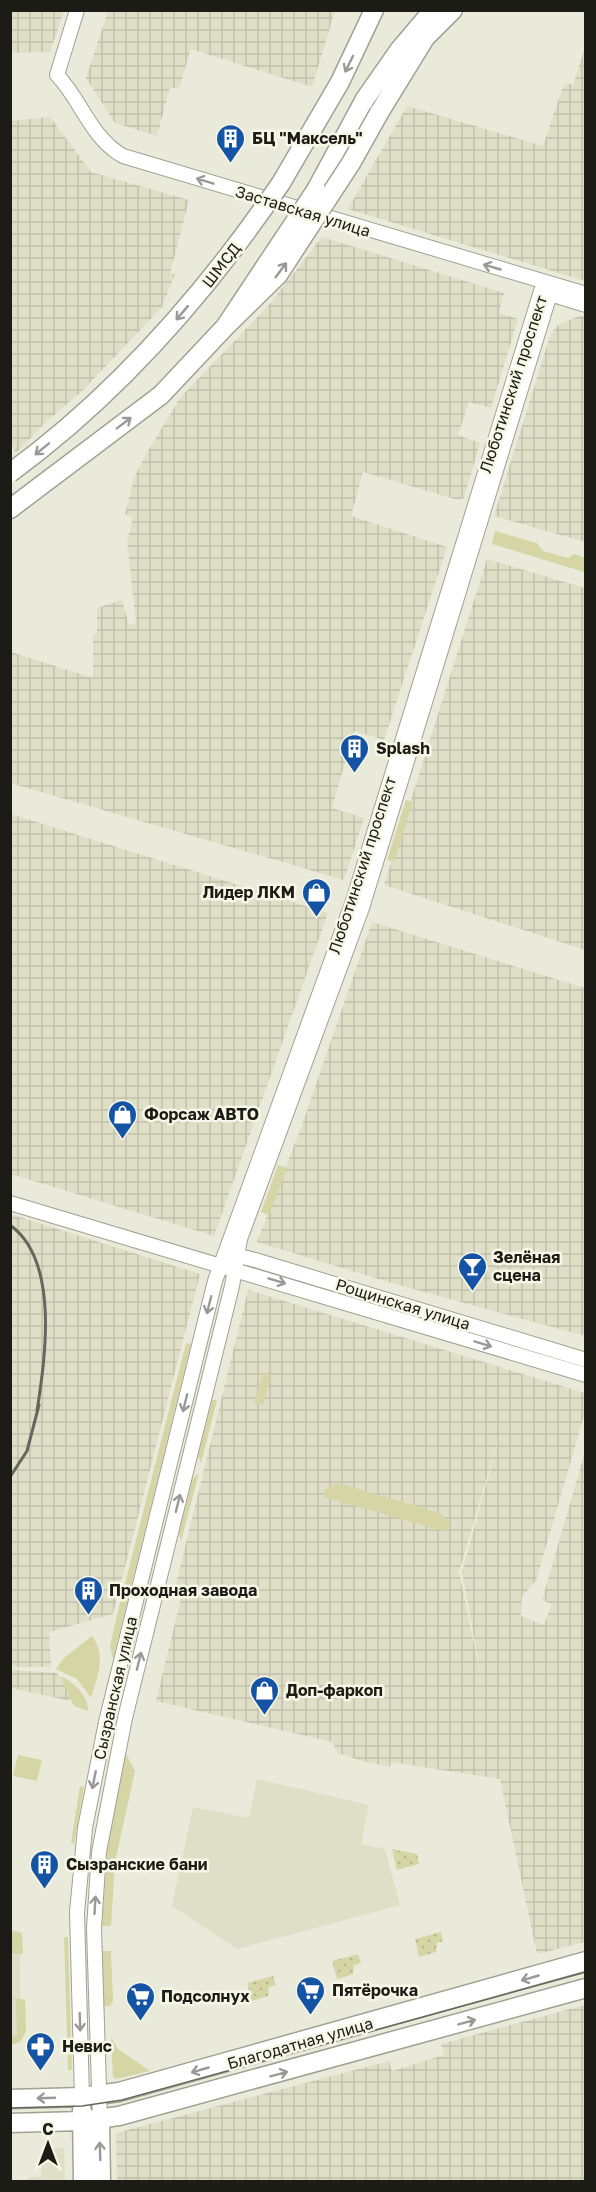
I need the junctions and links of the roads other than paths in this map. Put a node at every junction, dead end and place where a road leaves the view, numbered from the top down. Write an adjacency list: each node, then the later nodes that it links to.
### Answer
1 (77, 10): 5 (street, Заставская улица, one-way to 1)
2 (374, 10): 9 (main road, ШМСД, one-way to 9, bridge)
3 (433, 10): 8 (main road, bridge)
4 (453, 10): 8 (main road, one-way to 4, bridge)
5 (550, 289): 6 (street, Заставская улица); 7 (street, Заставская улица); 12 (street, Люботинский проспект); 13 (street, Люботинский проспект)
6 (585, 294)
7 (585, 305)
8 (225, 327): 10 (main road, one-way to 8, bridge)
9 (10, 473)
10 (10, 509)
11 (10, 1203): 13 (street, Рощинская улица)
12 (238, 1263): 13 (street, Рощинская улица); 14 (street, Рощинская улица); 15 (street, Рощинская улица, one-way to 15); 17 (street, Сызранская улица, one-way to 12)
13 (220, 1265): 16 (street, Сызранская улица, one-way to 16)
14 (585, 1360)
15 (585, 1375)
16 (89, 1811): 17 (street); 21 (street, Сызранская улица, one-way to 21)
17 (106, 1813): 20 (street, Сызранская улица, one-way to 17)
18 (585, 1961): 20 (main road, Благодатная улица, one-way to 20)
19 (585, 1988): 23 (main road, Благодатная улица, one-way to 19)
20 (100, 2095): 21 (main road, Благодатная улица); 23 (street, Сызранская улица)
21 (82, 2097): 22 (main road, Благодатная улица, one-way to 22); 23 (main road, Сызранская улица)
22 (10, 2099)
23 (91, 2121): 24 (main road, Благодатная улица); 25 (main road); 26 (main road, one-way to 23)
24 (10, 2123)
25 (83, 2181)
26 (101, 2181)

